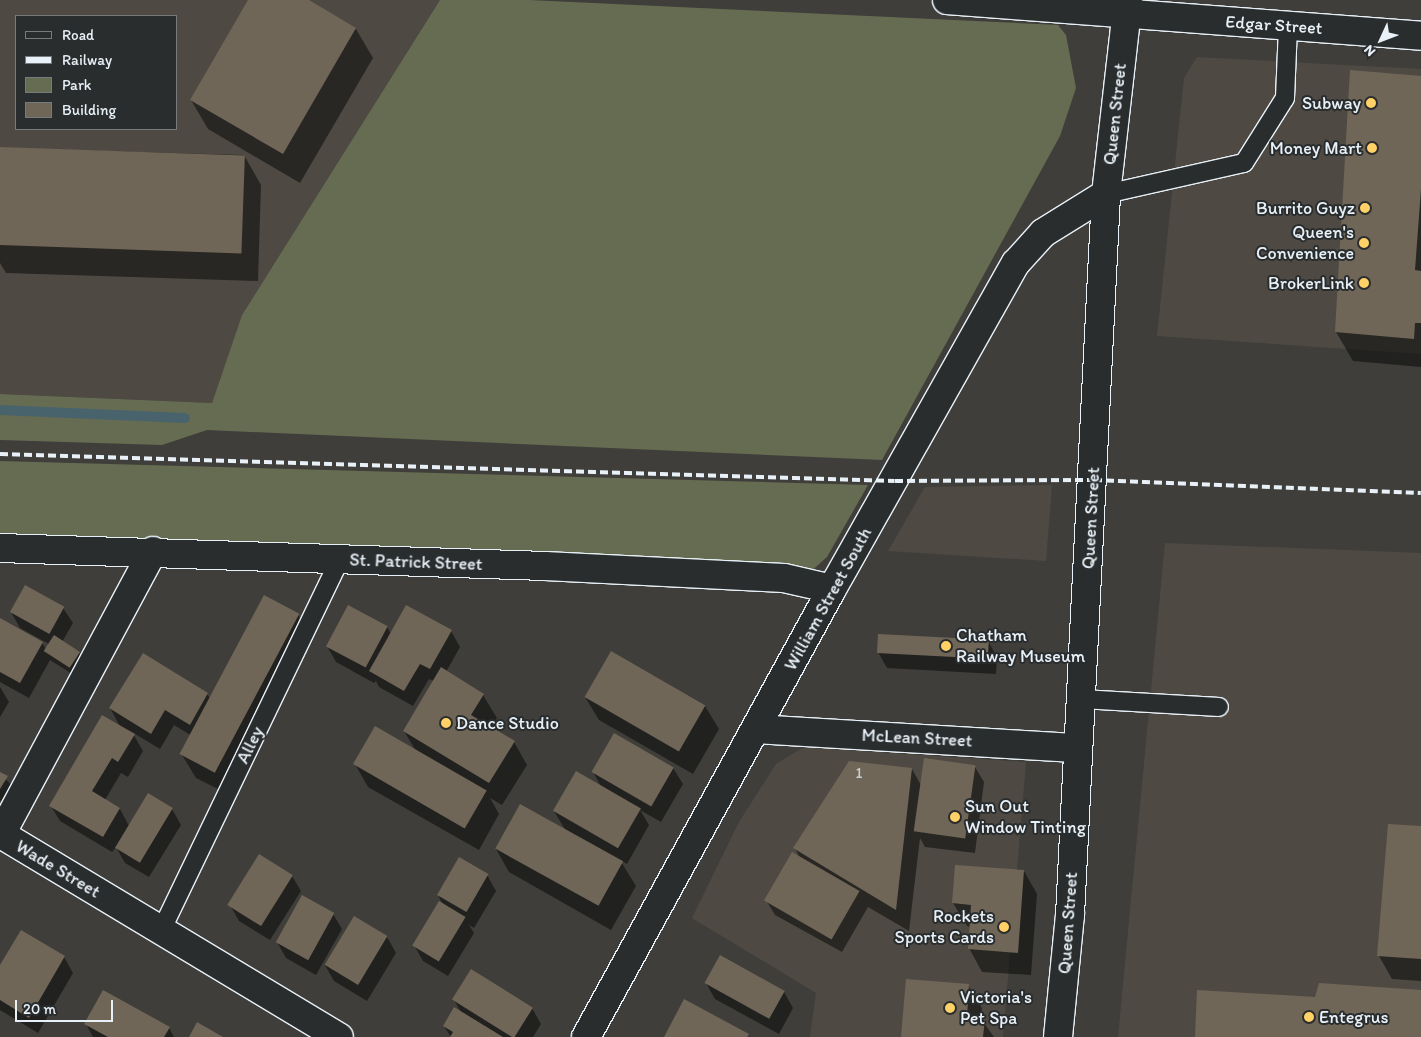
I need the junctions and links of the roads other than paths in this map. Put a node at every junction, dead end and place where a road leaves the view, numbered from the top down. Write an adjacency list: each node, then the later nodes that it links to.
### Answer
1 (947, 0): 2 (street, Edgar Street)
2 (1127, 7): 3 (street, Edgar Street); 5 (street, Queen Street)
3 (1288, 26): 4 (street, Edgar Street); 5 (lane)
4 (1421, 36)
5 (1106, 194): 9 (street, William Street South); 10 (street, Queen Street)
6 (0, 548): 7 (street, St. Patrick Street)
7 (153, 551): 8 (street, St. Patrick Street); 14 (street, Wade Street)
8 (340, 559): 9 (street, St. Patrick Street); 14 (lane, Alley)
9 (832, 589): 12 (street, William Street South)
10 (1082, 699): 11 (lane); 13 (street, Queen Street)
11 (1219, 707)
12 (756, 729): 13 (street, McLean Street); 16 (street, William Street South)
13 (1077, 748): 17 (street, Queen Street)
14 (161, 931): 15 (street, Wade Street)
15 (339, 1037)
16 (586, 1037)
17 (1058, 1037)

